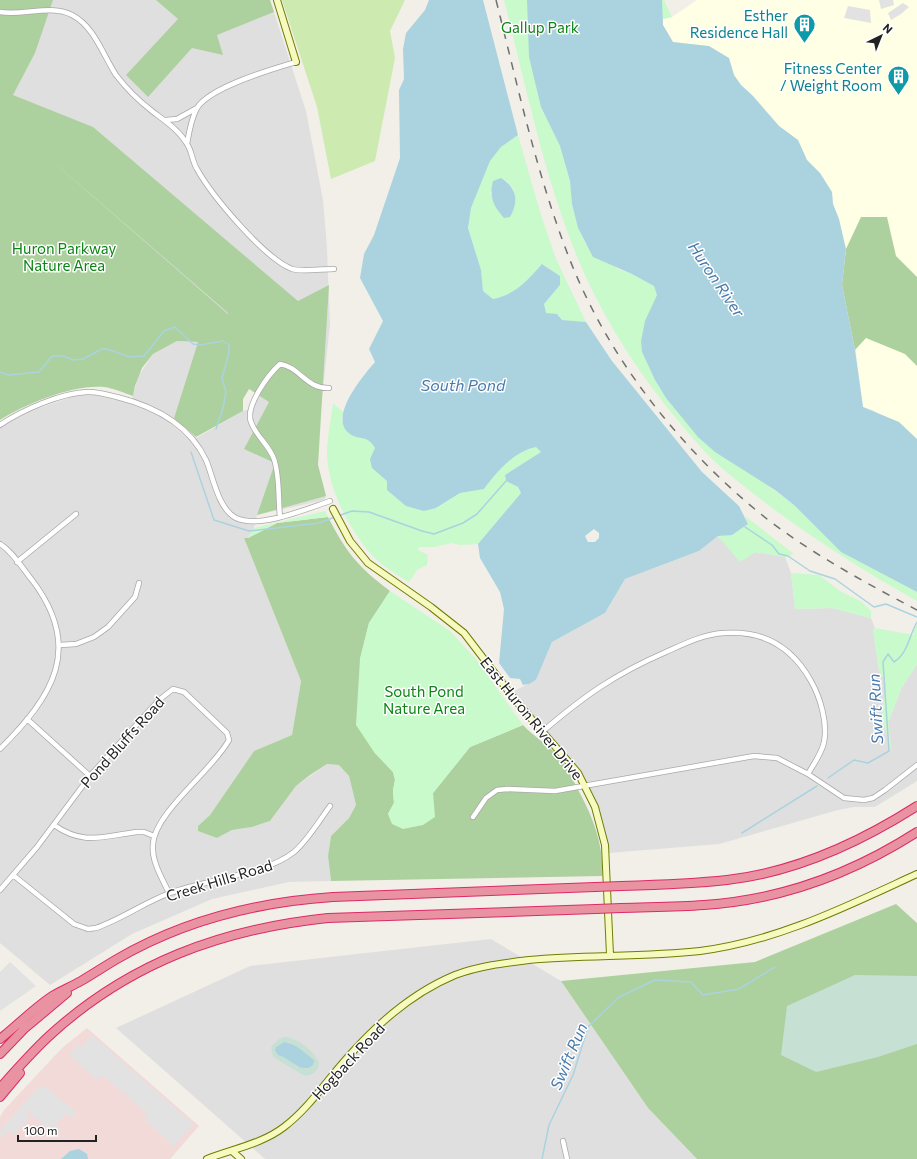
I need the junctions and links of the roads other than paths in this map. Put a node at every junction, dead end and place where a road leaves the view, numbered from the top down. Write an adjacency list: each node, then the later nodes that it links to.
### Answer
1 (276, 0): 3 (main road)
2 (0, 12): 5 (street)
3 (296, 62): 4 (street)
4 (198, 107): 5 (street); 6 (street)
5 (166, 120): 6 (street)
6 (187, 144): 7 (street)
7 (334, 269)
8 (329, 388): 13 (street)
9 (0, 425): 13 (street)
10 (330, 501): 13 (street)
11 (333, 509): 19 (main road, East Huron River Drive)
12 (76, 514): 15 (street)
13 (280, 517)
14 (0, 544): 15 (street)
15 (17, 562): 17 (street)
16 (138, 583): 17 (street)
17 (60, 645): 18 (street)
18 (27, 719): 20 (street); 23 (street)
19 (542, 732): 22 (street); 24 (main road, East Huron River Drive)
20 (0, 749)
21 (917, 765): 22 (street)
22 (808, 774): 24 (street)
23 (90, 776): 28 (street, Pond Bluffs Road); 30 (street, Pond Bluffs Road)
24 (584, 785): 27 (street); 35 (main road, East Huron River Drive)
25 (330, 806): 34 (street, Creek Hills Road)
26 (917, 806): 36 (highway, bridge)
27 (473, 817)
28 (54, 825): 30 (street); 32 (street, Pond Bluffs Road)
29 (917, 832): 37 (highway, bridge)
30 (154, 836): 34 (street)
31 (917, 874): 35 (main road)
32 (13, 875): 33 (street, Pond Bluffs Road); 34 (street, Creek Hills Road)
33 (0, 890)
34 (169, 893)
35 (610, 955): 43 (main road, Hogback Road)
36 (81, 981): 38 (highway); 39 (highway)
37 (95, 999): 40 (highway); 41 (highway)
38 (0, 1039)
39 (0, 1054)
40 (0, 1088)
41 (0, 1097)
42 (563, 1141): 46 (street)
43 (232, 1151): 44 (main road, Hogback Road); 45 (main road)
44 (206, 1159)
45 (241, 1159)
46 (567, 1159)

